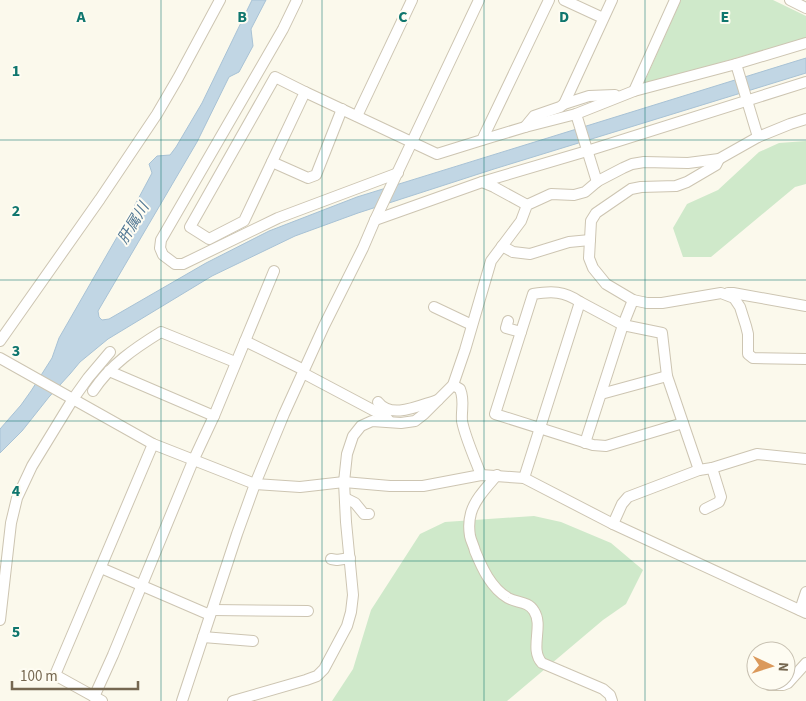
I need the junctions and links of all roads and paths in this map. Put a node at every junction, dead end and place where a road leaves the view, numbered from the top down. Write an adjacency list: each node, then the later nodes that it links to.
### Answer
1 (220, 0): 50 (street)
2 (297, 0): 31 (street)
3 (412, 0): 21 (street)
4 (479, 0): 27 (street)
5 (550, 0): 26 (street)
6 (564, 0): 11 (street)
7 (612, 0): 11 (street)
8 (675, 0): 15 (street)
9 (790, 0): 10 (street)
10 (806, 8)
11 (603, 18): 19 (street)
12 (806, 43): 13 (street)
13 (738, 69): 15 (street); 18 (street)
14 (806, 82): 18 (street)
15 (634, 91): 17 (street)
16 (305, 92): 20 (street); 30 (street); 30 (street)
17 (623, 95): 19 (street); 22 (street)
18 (746, 99): 25 (street); 28 (street)
19 (564, 104): 24 (street)
20 (342, 109): 21 (street); 30 (street)
21 (357, 116): 27 (street)
22 (577, 118): 24 (street); 28 (street)
23 (806, 120): 25 (street)
24 (526, 127): 26 (street)
25 (758, 137): 29 (street)
26 (482, 140): 27 (street)
27 (412, 141): 31 (street)
28 (586, 149): 32 (street); 33 (street)
29 (719, 159): 33 (street); 36 (street)
30 (272, 162)
31 (397, 175): 35 (street)
32 (482, 182): 34 (street); 35 (street)
33 (597, 182): 34 (street)
34 (527, 205): 37 (street)
35 (375, 220): 57 (street)
36 (590, 240): 37 (street); 42 (street)
37 (502, 246): 47 (street)
38 (274, 271): 51 (street)
39 (721, 293): 40 (street); 42 (street); 54 (street)
40 (733, 293): 41 (street); 44 (street)
41 (776, 294)
42 (633, 300): 48 (street)
43 (580, 302): 48 (street); 49 (street); 68 (street)
44 (806, 306)
45 (434, 307): 47 (street)
46 (508, 321): 49 (street)
47 (472, 325): 59 (street)
48 (623, 325): 58 (street); 61 (street)
49 (521, 332): 68 (street)
50 (0, 341)
51 (244, 341): 55 (street); 57 (street)
52 (110, 352): 62 (street)
53 (1, 358): 62 (street)
54 (806, 359)
55 (235, 362): 56 (street); 65 (street)
56 (109, 371): 60 (street); 65 (street)
57 (304, 372): 66 (street); 79 (street)
58 (666, 376): 61 (street); 67 (street)
59 (453, 385): 63 (street); 75 (street)
60 (93, 391)
61 (601, 394): 69 (street)
62 (71, 398): 70 (street); 92 (street)
63 (439, 399): 64 (street); 66 (street)
64 (378, 402)
65 (214, 416): 72 (street)
66 (390, 422): 78 (street)
67 (683, 422): 69 (street); 74 (street)
68 (540, 428): 69 (street); 77 (street)
69 (585, 443)
70 (152, 444): 72 (street); 86 (street)
71 (806, 459): 73 (street)
72 (193, 461): 79 (street); 87 (street)
73 (712, 468): 74 (street); 81 (street)
74 (699, 470): 83 (street)
75 (481, 475): 76 (street); 78 (street)
76 (497, 475): 77 (street); 100 (street)
77 (524, 478): 83 (street)
78 (344, 482): 79 (street); 80 (street)
79 (255, 484): 90 (street)
80 (345, 498): 82 (street); 84 (street)
81 (705, 509)
82 (368, 514)
83 (613, 524): 91 (street)
84 (350, 558): 85 (street); 99 (street)
85 (332, 559)
86 (101, 568): 87 (street); 97 (street)
87 (142, 586): 90 (street); 97 (street)
88 (806, 592): 91 (street)
89 (308, 611): 90 (street)
90 (211, 612): 93 (street)
91 (803, 612)
92 (0, 620)
93 (203, 637): 94 (street); 98 (street)
94 (253, 641)
95 (806, 663): 96 (street)
96 (796, 674)
97 (98, 699)
98 (182, 701)
99 (233, 701)
100 (612, 701)

